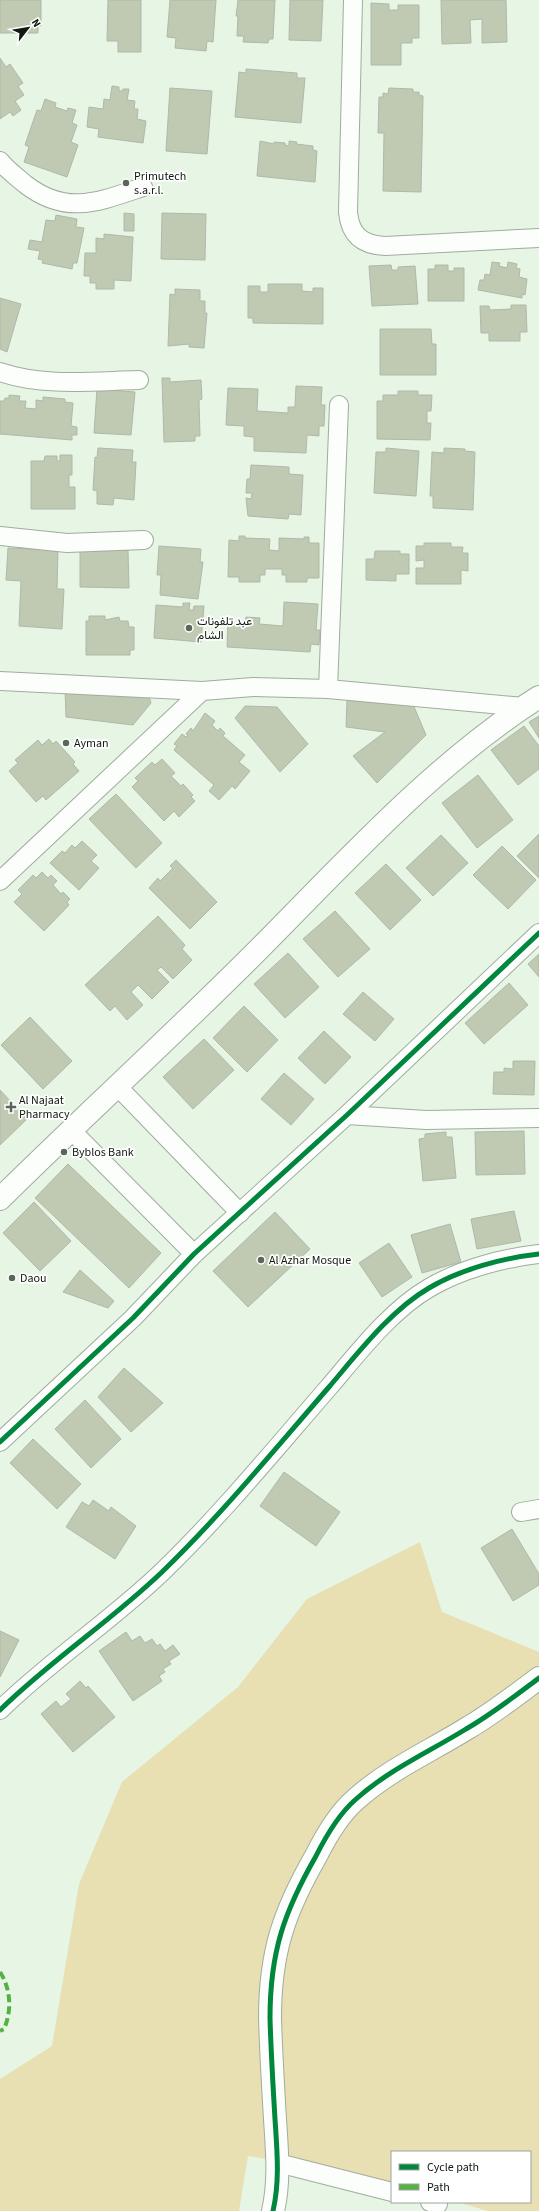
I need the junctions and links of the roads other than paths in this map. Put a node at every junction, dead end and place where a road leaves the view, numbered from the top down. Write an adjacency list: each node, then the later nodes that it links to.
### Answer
1 (353, 0): 4 (street)
2 (0, 161): 3 (street)
3 (143, 187)
4 (539, 238)
5 (0, 372): 6 (street)
6 (140, 380)
7 (339, 405): 11 (street)
8 (0, 536): 9 (street)
9 (144, 540)
10 (0, 681): 12 (street)
11 (328, 688): 12 (street); 13 (street)
12 (202, 691): 14 (street)
13 (531, 702): 16 (main road)
14 (0, 881)
15 (539, 933): 17 (street)
16 (118, 1087): 19 (main road); 21 (street)
17 (348, 1115): 18 (street); 21 (street)
18 (539, 1118)
19 (72, 1131): 20 (main road); 22 (street)
20 (0, 1198)
21 (240, 1213): 22 (street)
22 (194, 1254): 24 (street)
23 (539, 1254): 28 (street)
24 (0, 1442)
25 (539, 1509): 26 (street)
26 (521, 1512)
27 (539, 1678): 29 (main road)
28 (0, 1710)
29 (278, 2163): 30 (street); 31 (main road)
30 (391, 2192)
31 (273, 2211)

